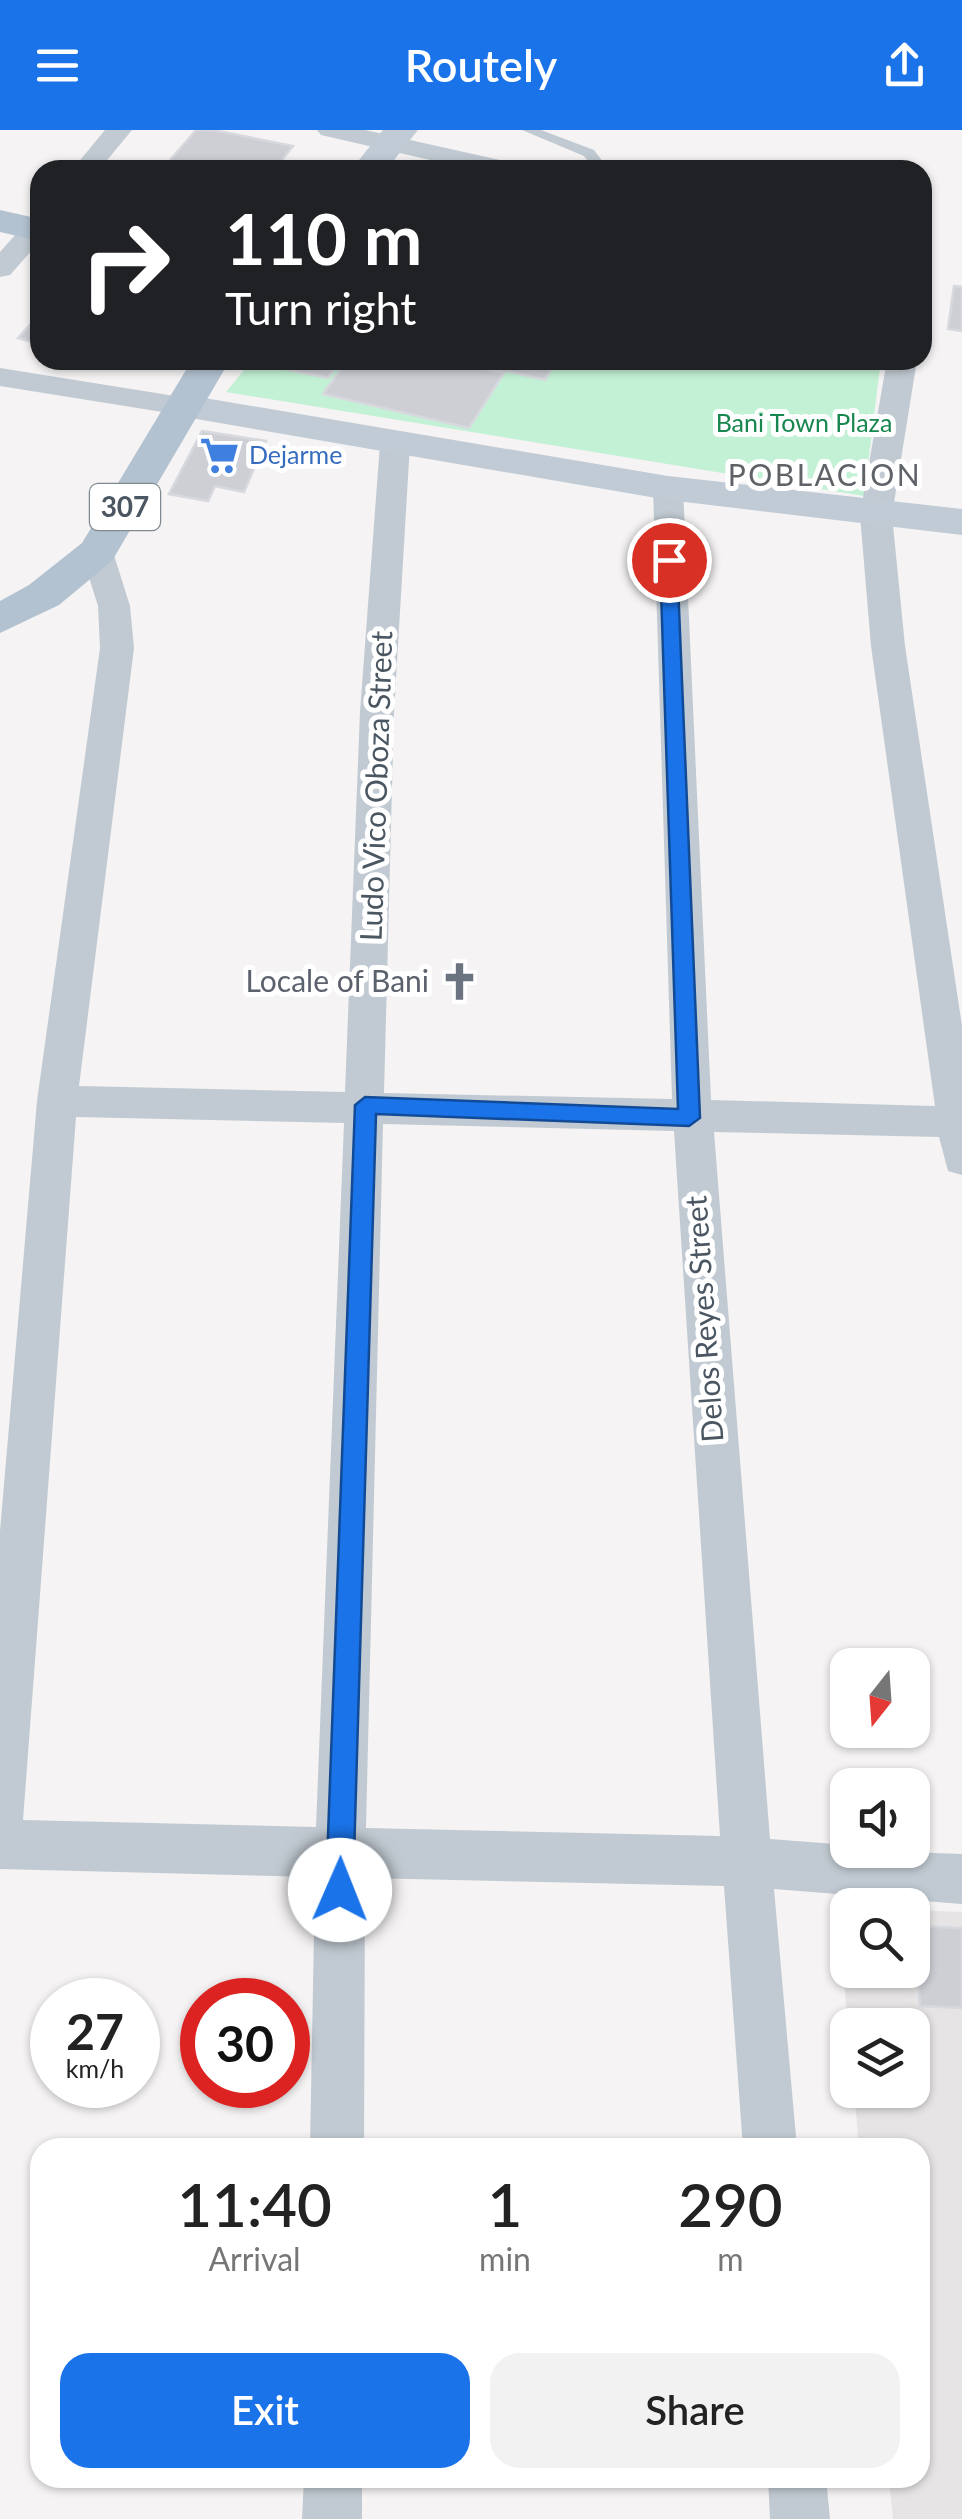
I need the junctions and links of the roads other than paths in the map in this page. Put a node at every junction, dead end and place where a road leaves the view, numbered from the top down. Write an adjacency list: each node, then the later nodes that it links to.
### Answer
1 (118, 130): 5 (street)
2 (330, 130): 4 (street)
3 (529, 130): 8 (lane)
4 (396, 137): 6 (street); 7 (street)
5 (92, 160)
6 (376, 160)
7 (475, 160)
8 (594, 160)
9 (0, 222): 10 (main road)
10 (30, 227)
11 (30, 237): 12 (street)
12 (0, 268)
13 (204, 370): 16 (main road, 307)
14 (900, 370): 19 (street)
15 (0, 377): 16 (street)
16 (181, 406): 17 (street); 21 (main road, 307)
17 (395, 444): 18 (street); 24 (street, Ludo Vico Oboza Street)
18 (668, 488): 19 (street); 25 (street, Delos Reyes Street)
19 (876, 515): 20 (street); 26 (street)
20 (962, 522)
21 (97, 552): 22 (main road, 307); 23 (street)
22 (0, 619)
23 (57, 1101): 24 (street); 27 (street)
24 (365, 1105): 25 (street); 29 (street, Ludo Vico Oboza Street)
25 (689, 1118): 26 (street); 30 (street, Delos Reyes Street)
26 (960, 1134)
27 (0, 1816)
28 (0, 1844): 29 (street)
29 (340, 1853): 30 (street); 32 (street, Ludo Vico Oboza Street)
30 (746, 1862): 31 (street); 33 (street, Delos Reyes Street)
31 (962, 1879)
32 (337, 2138)
33 (769, 2138)
34 (333, 2488): 36 (street)
35 (798, 2488): 37 (street)
36 (332, 2519)
37 (800, 2519)

